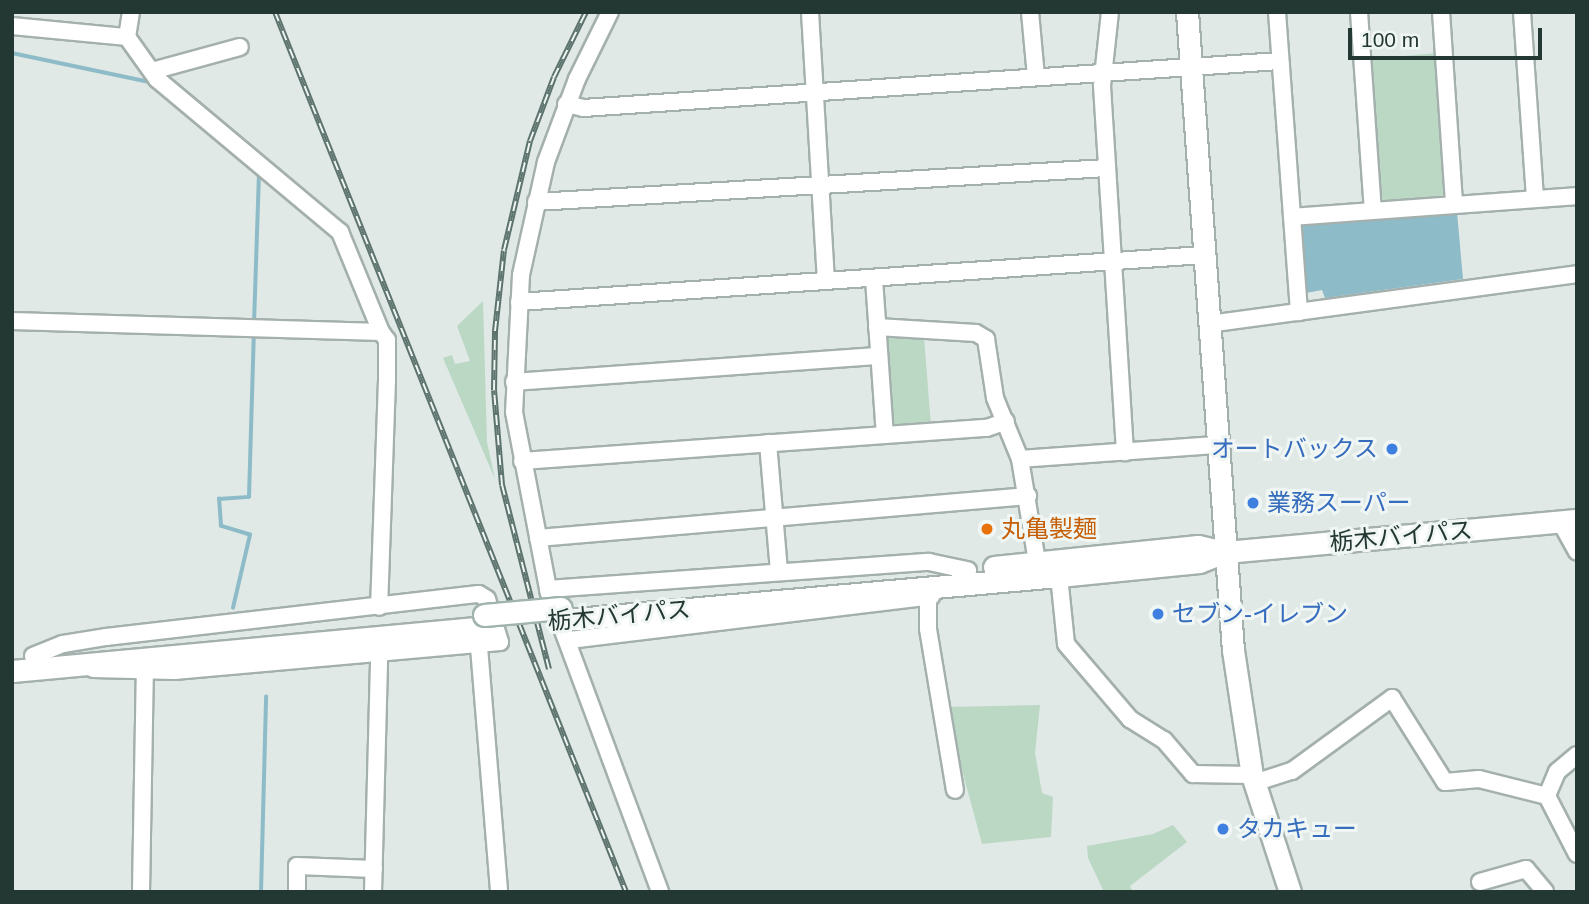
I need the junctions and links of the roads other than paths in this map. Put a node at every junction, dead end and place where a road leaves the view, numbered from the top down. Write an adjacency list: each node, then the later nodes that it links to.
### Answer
1 (131, 12): 12 (street)
2 (610, 12): 20 (street)
3 (810, 12): 19 (street)
4 (1030, 12): 18 (street)
5 (1110, 12): 17 (street)
6 (1187, 12): 15 (main road)
7 (1277, 12): 14 (street)
8 (1359, 12): 27 (street)
9 (1441, 12): 26 (street)
10 (1522, 12): 24 (street)
11 (12, 26): 12 (street)
12 (127, 37): 16 (street)
13 (240, 47): 16 (street)
14 (1280, 61): 15 (street); 28 (street)
15 (1191, 67): 17 (street); 29 (main road)
16 (152, 71): 39 (street)
17 (1102, 74): 18 (street); 21 (street)
18 (1036, 77): 19 (street)
19 (815, 93): 20 (street); 22 (street)
20 (566, 104): 25 (street)
21 (1107, 168): 22 (street); 30 (street)
22 (821, 187): 25 (street); 33 (street)
23 (1577, 196): 24 (street)
24 (1535, 198): 26 (street)
25 (536, 202): 34 (street)
26 (1454, 204): 27 (street)
27 (1373, 210): 28 (street)
28 (1292, 217): 35 (street)
29 (1204, 255): 30 (street); 37 (main road)
30 (1114, 263): 32 (street); 46 (street)
31 (1577, 274): 35 (street)
32 (874, 279): 33 (street); 38 (street)
33 (827, 281): 34 (street)
34 (519, 302): 41 (street)
35 (1298, 312): 37 (street)
36 (12, 321): 39 (street)
37 (1208, 324): 45 (main road)
38 (877, 327): 40 (street); 42 (street)
39 (381, 332): 61 (street)
40 (879, 356): 41 (street); 43 (street)
41 (513, 382): 48 (street)
42 (1006, 421): 43 (street); 47 (street)
43 (885, 435): 44 (street)
44 (768, 443): 48 (street); 50 (street)
45 (1215, 445): 46 (street); 53 (main road)
46 (1125, 452): 47 (street)
47 (1020, 460): 49 (street)
48 (522, 461): 52 (street)
49 (1028, 496): 50 (street); 55 (street)
50 (775, 520): 52 (street); 56 (street)
51 (1569, 520): 53 (main road, 栃木バイパス); 54 (street)
52 (538, 538): 59 (street)
53 (1224, 552): 55 (main road, 栃木バイパス); 58 (main road, 栃木バイパス); 69 (main road)
54 (1577, 552)
55 (1037, 562): 57 (main road, 栃木バイパス)
56 (779, 572): 57 (street); 59 (street)
57 (973, 576): 58 (main road, 栃木バイパス); 60 (street); 62 (main road, 栃木バイパス)
58 (1059, 576): 69 (street)
59 (548, 589): 62 (street)
60 (929, 597): 62 (street); 70 (street)
61 (379, 607): 63 (street); 64 (street)
62 (565, 623): 63 (main road, 栃木バイパス); 79 (street)
63 (483, 630): 64 (main road, 栃木バイパス); 65 (street); 66 (main road, 栃木バイパス); 78 (street)
64 (23, 656)
65 (380, 656): 66 (street); 73 (street)
66 (145, 666): 67 (main road, 栃木バイパス); 75 (street)
67 (12, 670)
68 (1577, 755): 71 (street)
69 (1253, 779): 71 (street); 80 (main road)
70 (955, 790)
71 (1547, 796): 72 (street)
72 (1577, 854)
73 (374, 869): 76 (street); 77 (street)
74 (1480, 882): 81 (street)
75 (141, 892)
76 (297, 892)
77 (373, 892)
78 (499, 892)
79 (660, 892)
80 (1290, 892)
81 (1545, 892)

